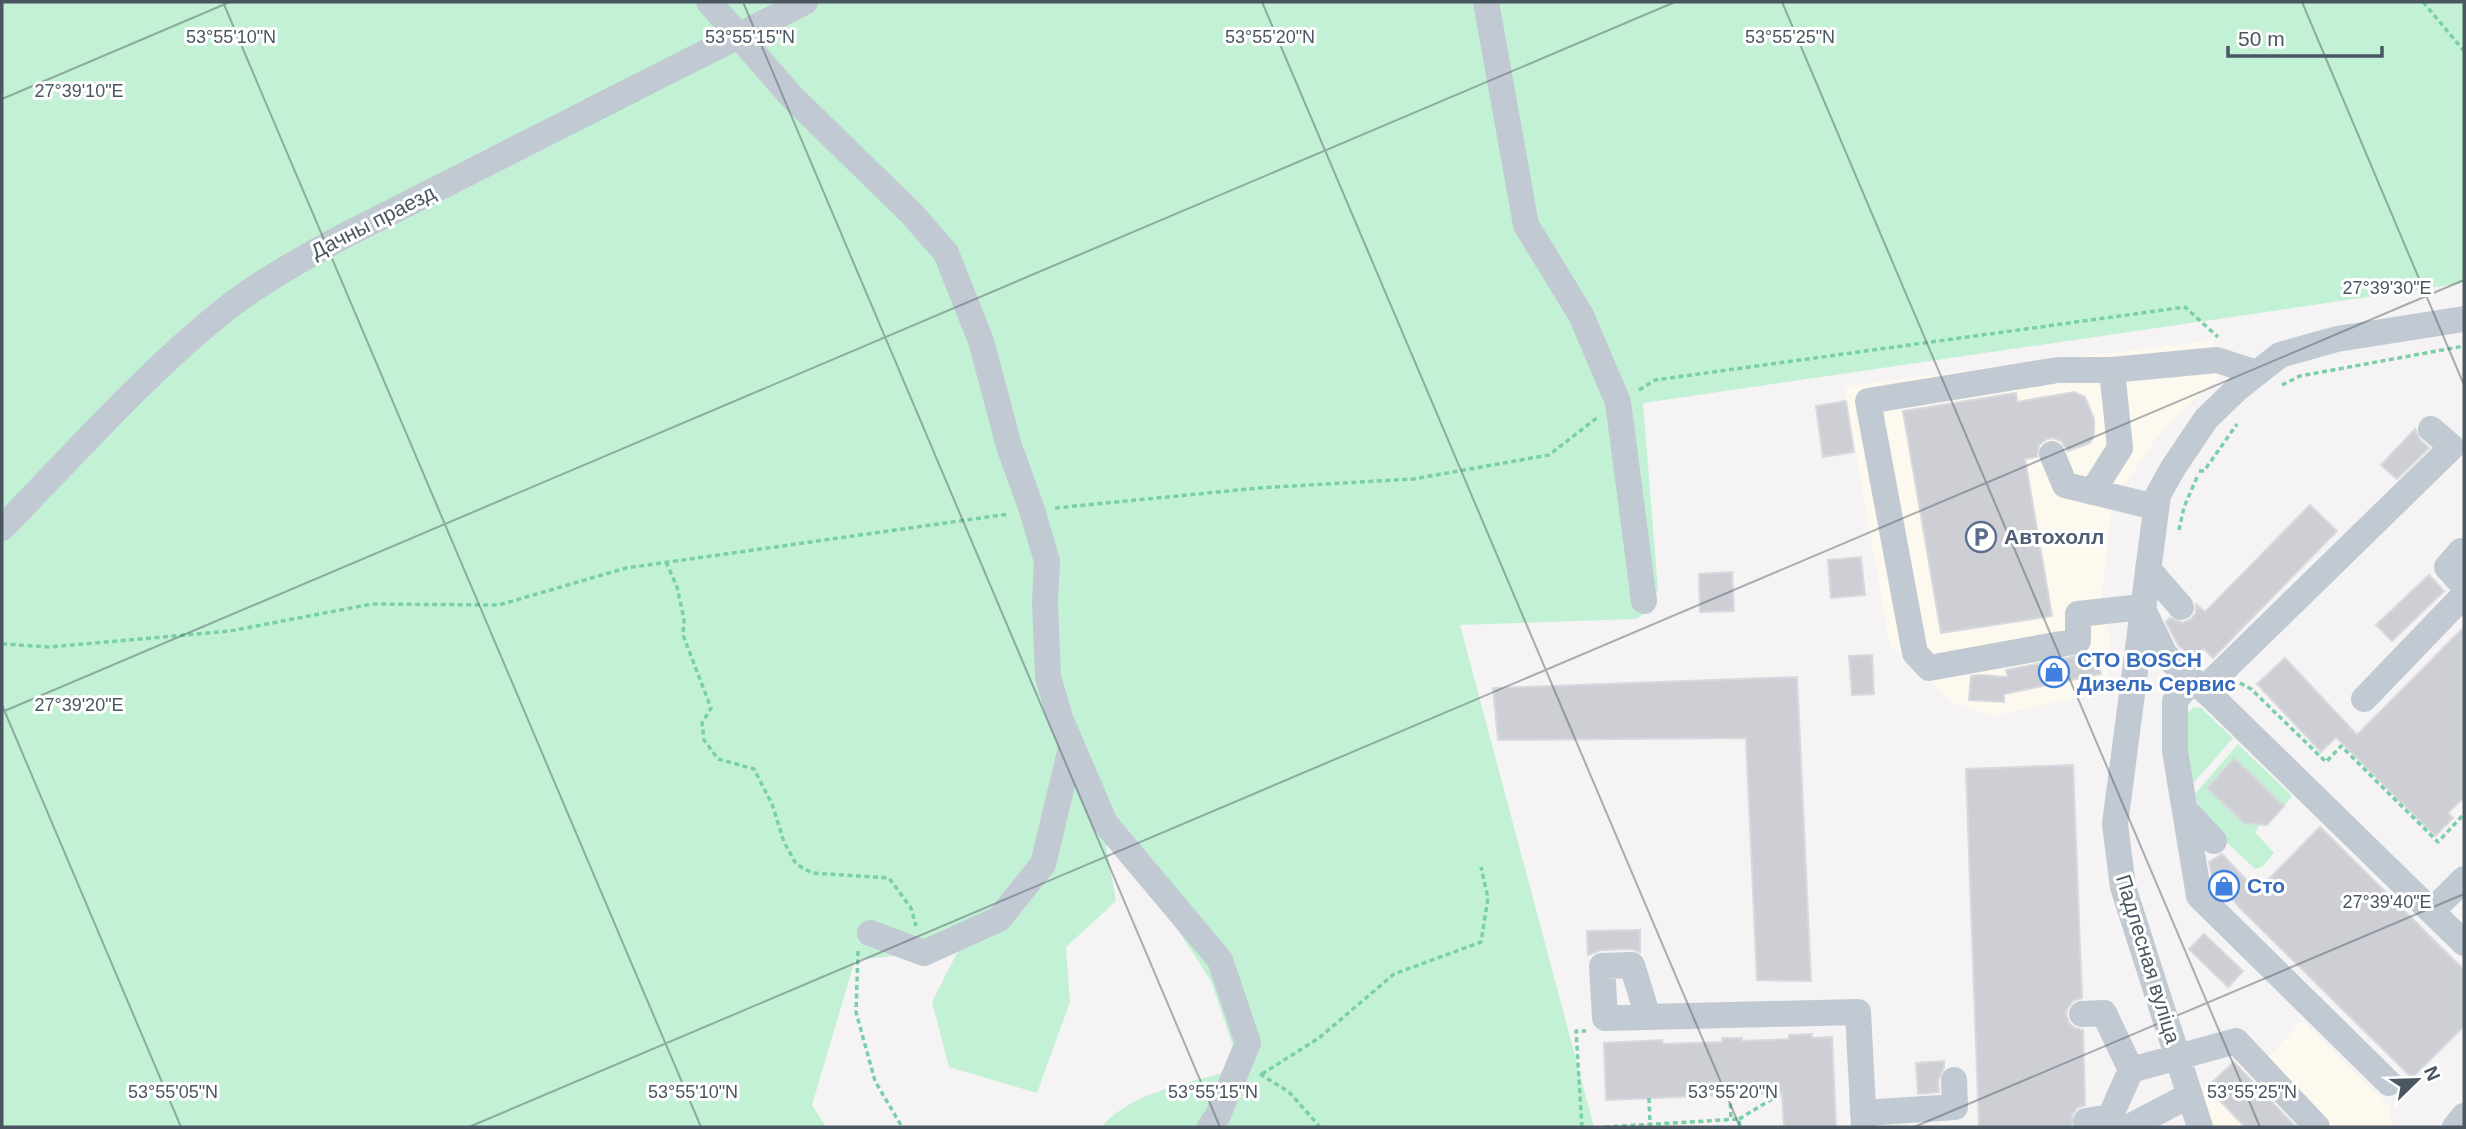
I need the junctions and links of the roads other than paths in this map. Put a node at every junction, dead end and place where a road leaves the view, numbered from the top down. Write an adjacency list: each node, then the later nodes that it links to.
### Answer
1 (709, 2): 4 (street)
2 (805, 2): 4 (street, Дачны праезд)
3 (1486, 2): 17 (street)
4 (740, 36): 12 (street, Дачны праезд); 22 (street)
5 (2464, 319): 7 (street, Падлесная вуліца)
6 (2112, 370): 7 (street); 10 (street); 18 (street)
7 (2272, 381): 11 (street, Падлесная вуліца)
8 (2431, 429): 20 (street)
9 (2052, 454): 10 (street)
10 (2092, 492): 11 (street)
11 (2155, 507): 14 (street, Падлесная вуліца)
12 (2, 528)
13 (2464, 554): 15 (street)
14 (2148, 569): 18 (street, Падлесная вуліца); 19 (street)
15 (2464, 586)
16 (2464, 595): 21 (street)
17 (1644, 601)
18 (2142, 607): 20 (street); 31 (street, Падлесная вуліца)
19 (2181, 607)
20 (2206, 680): 23 (street); 26 (street)
21 (2364, 699)
22 (1071, 748): 27 (street); 39 (street)
23 (2185, 810): 24 (street); 34 (street)
24 (2214, 841)
25 (2464, 879): 26 (street)
26 (2432, 911): 28 (street)
27 (870, 933)
28 (2464, 943)
29 (2082, 1014): 32 (street)
30 (1648, 1017): 37 (street)
31 (2177, 1057): 32 (street); 35 (street, Падлесная вуліца); 42 (street)
32 (2131, 1070): 38 (street)
33 (1954, 1080): 37 (street)
34 (2389, 1083)
35 (2190, 1095): 40 (street); 41 (street, Падлесная вуліца)
36 (2464, 1116): 43 (street)
37 (1863, 1120)
38 (2086, 1121)
39 (1210, 1127)
40 (2129, 1127)
41 (2200, 1127)
42 (2317, 1127)
43 (2455, 1127)

